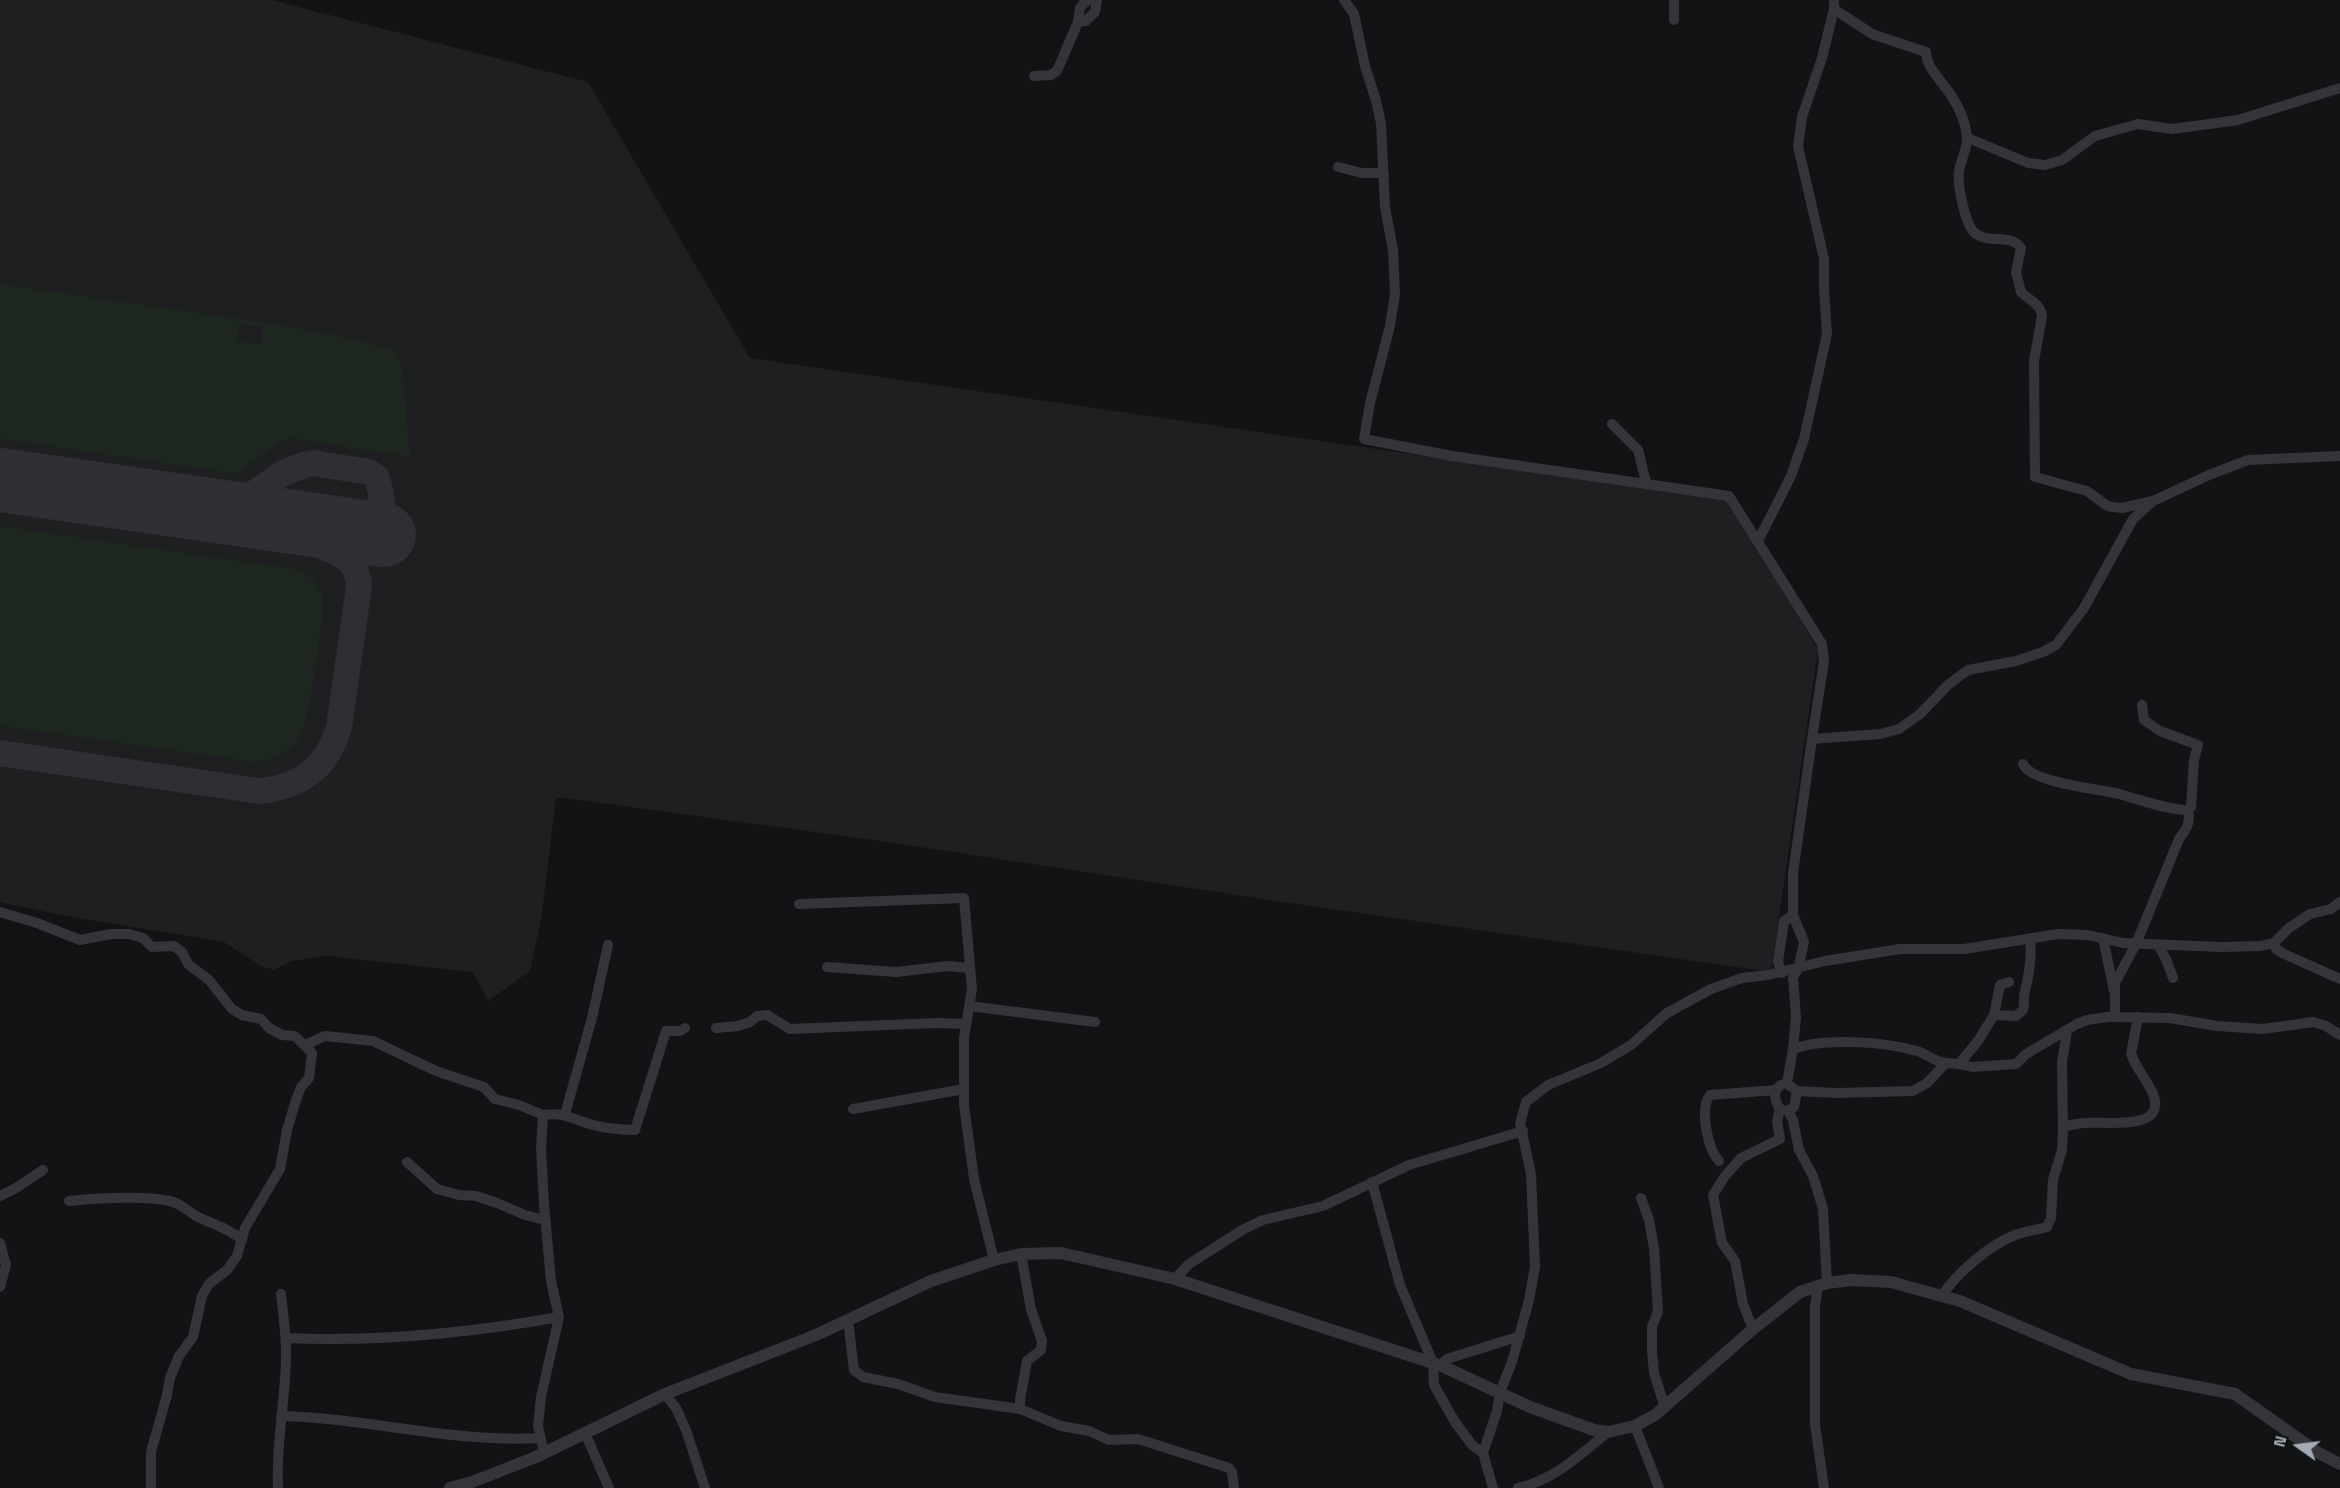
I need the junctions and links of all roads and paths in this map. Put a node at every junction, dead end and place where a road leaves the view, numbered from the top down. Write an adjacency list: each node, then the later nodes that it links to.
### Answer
1 (1089, 0): 7 (street)
2 (1097, 0): 7 (street)
3 (1344, 0): 12 (street)
4 (1674, 0): 6 (street)
5 (1834, 5): 10 (street); 17 (street)
6 (1674, 20)
7 (1078, 22): 8 (street)
8 (1034, 76)
9 (2340, 88): 10 (street)
10 (1968, 138): 16 (street)
11 (1338, 166): 12 (street)
12 (1384, 173): 15 (street)
13 (1612, 424): 15 (street)
14 (2340, 456): 16 (street)
15 (1646, 482): 17 (street)
16 (2153, 501): 19 (street)
17 (1758, 541): 19 (street)
18 (2142, 705): 21 (street)
19 (1812, 739): 25 (street)
20 (2023, 764): 21 (street)
21 (2188, 810): 29 (street)
22 (2340, 902): 28 (street)
23 (799, 904): 33 (street)
24 (0, 912): 50 (street)
25 (1793, 915): 34 (street); 35 (street)
26 (2030, 938): 27 (street); 34 (street); 41 (street)
27 (2103, 938): 29 (street); 39 (street)
28 (2274, 943): 31 (street); 37 (street)
29 (2136, 944): 31 (street); 39 (street)
30 (608, 945): 60 (street)
31 (2158, 945): 36 (street)
32 (826, 967): 33 (street)
33 (970, 968): 40 (street)
34 (1798, 969): 35 (street); 51 (street)
35 (1782, 973): 63 (street)
36 (2173, 978)
37 (2340, 979)
38 (2009, 982): 41 (street)
39 (2115, 994): 42 (street)
40 (969, 1006): 44 (street); 45 (street)
41 (1994, 1015): 53 (street)
42 (2113, 1017): 43 (street); 48 (street)
43 (2138, 1017): 49 (street); 62 (street)
44 (1095, 1022)
45 (966, 1024): 47 (street); 55 (street)
46 (685, 1028): 60 (street)
47 (716, 1028)
48 (2067, 1031): 53 (street); 62 (street)
49 (2340, 1035)
50 (305, 1045): 61 (street); 74 (street)
51 (1794, 1049): 52 (street); 54 (street)
52 (1946, 1063): 53 (street); 57 (street)
53 (1959, 1064)
54 (1786, 1083): 56 (street); 57 (street)
55 (964, 1089): 58 (street); 77 (street)
56 (1776, 1090): 59 (street); 64 (street)
57 (1797, 1091): 59 (street)
58 (853, 1109)
59 (1784, 1110): 66 (street); 79 (street)
60 (565, 1114): 61 (street)
61 (543, 1115): 73 (street)
62 (2063, 1127): 82 (street)
63 (1523, 1131): 69 (street); 86 (street)
64 (1719, 1161): 66 (street); 68 (street)
65 (407, 1162): 73 (street)
66 (1736, 1163): 68 (street)
67 (43, 1170): 70 (street)
68 (1723, 1179): 85 (street)
69 (1372, 1182): 78 (street); 88 (street)
70 (0, 1196)
71 (1641, 1198): 91 (street)
72 (69, 1201): 74 (street)
73 (545, 1220): 83 (street)
74 (242, 1240): 101 (street)
75 (0, 1245): 80 (street)
76 (1021, 1254): 77 (street); 78 (street); 92 (street)
77 (994, 1260): 84 (street)
78 (1175, 1279): 88 (street)
79 (1822, 1285): 82 (street); 85 (street); 110 (street)
80 (0, 1287)
81 (281, 1294): 87 (street)
82 (1942, 1296): 100 (street)
83 (559, 1317): 87 (street); 97 (street)
84 (848, 1320): 90 (street); 92 (street)
85 (1754, 1329): 91 (street)
86 (1520, 1336): 88 (street); 89 (street)
87 (286, 1338): 93 (street)
88 (1436, 1364): 89 (street); 99 (street)
89 (1500, 1392): 95 (street); 99 (street)
90 (665, 1394): 96 (street); 105 (street)
91 (1665, 1407): 94 (street)
92 (1020, 1409): 106 (street)
93 (281, 1416): 97 (street); 102 (street)
94 (1635, 1426): 95 (street); 109 (street)
95 (1608, 1432): 108 (street)
96 (585, 1433): 98 (street); 104 (street)
97 (540, 1438): 98 (street)
98 (543, 1453): 103 (street)
99 (1483, 1453): 107 (street)
100 (2340, 1464)
101 (151, 1488)
102 (278, 1488)
103 (450, 1488)
104 (609, 1488)
105 (705, 1488)
106 (1234, 1488)
107 (1493, 1488)
108 (1518, 1488)
109 (1659, 1488)
110 (1824, 1488)

